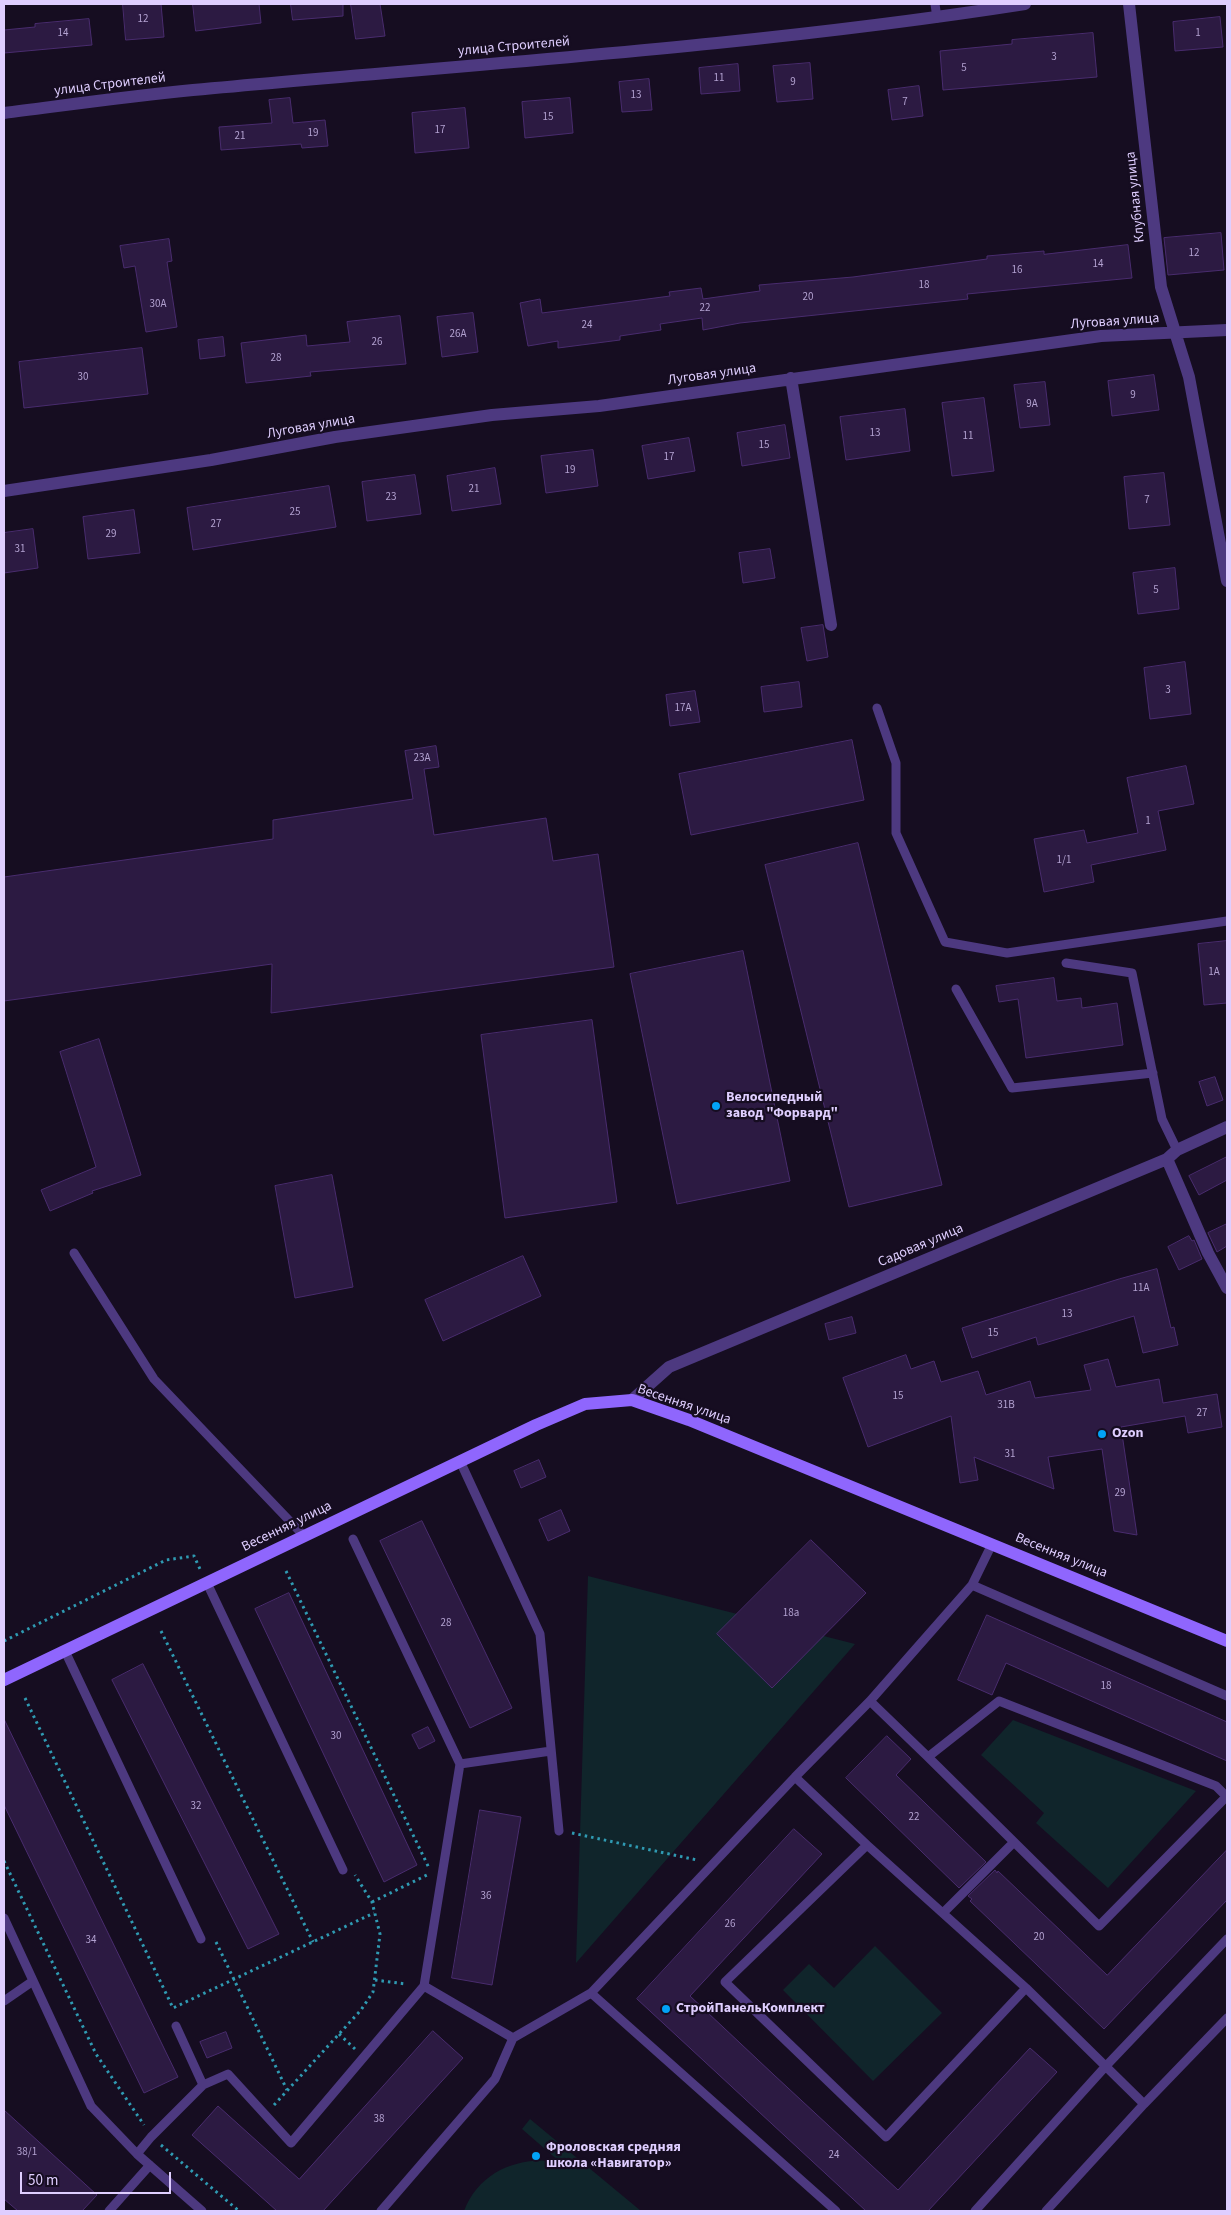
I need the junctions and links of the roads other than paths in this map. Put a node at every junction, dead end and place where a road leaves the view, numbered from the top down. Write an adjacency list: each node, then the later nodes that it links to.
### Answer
1 (934, 4): 4 (lane)
2 (1025, 4): 4 (street, улица Строителей)
3 (1129, 4): 7 (street, Клубная улица)
4 (937, 18): 5 (street, улица Строителей)
5 (4, 113)
6 (1227, 330): 7 (street)
7 (1174, 332): 8 (street, Луговая улица); 10 (street, Луговая улица)
8 (791, 378): 9 (street, Луговая улица); 11 (street)
9 (4, 491)
10 (1227, 581)
11 (831, 625)
12 (877, 708): 13 (lane)
13 (1227, 921)
14 (1066, 963): 16 (lane)
15 (956, 989): 16 (lane)
16 (1153, 1072): 18 (lane)
17 (1227, 1127): 18 (street, Садовая улица)
18 (1172, 1155): 20 (street); 21 (street, Садовая улица)
19 (74, 1253): 23 (lane)
20 (1227, 1288)
21 (632, 1400): 22 (street, Весенняя улица); 25 (street, Весенняя улица)
22 (460, 1461): 23 (street, Весенняя улица); 33 (lane)
23 (304, 1536): 26 (street, Весенняя улица)
24 (353, 1539): 35 (lane)
25 (992, 1544): 27 (lane); 28 (street, Весенняя улица)
26 (207, 1583): 29 (street, Весенняя улица); 41 (lane)
27 (972, 1585): 31 (lane); 32 (lane)
28 (1227, 1641)
29 (65, 1650): 30 (street, Весенняя улица); 44 (lane)
30 (4, 1680)
31 (1227, 1696)
32 (870, 1701): 34 (lane); 36 (lane)
33 (551, 1751): 35 (lane); 38 (lane)
34 (928, 1757): 37 (lane); 39 (lane)
35 (460, 1764): 47 (lane)
36 (795, 1777): 40 (lane); 49 (lane)
37 (1227, 1797): 39 (lane)
38 (559, 1831)
39 (1014, 1842): 42 (lane)
40 (867, 1845): 42 (lane); 48 (lane)
41 (343, 1870)
42 (943, 1913): 48 (lane)
43 (4, 1918): 46 (lane)
44 (201, 1939)
45 (1227, 1939): 54 (lane)
46 (33, 1981): 50 (lane); 57 (lane)
47 (424, 1986): 53 (lane); 55 (lane)
48 (1026, 1988): 54 (lane)
49 (591, 1993): 53 (lane); 62 (lane)
50 (4, 2001)
51 (1227, 2018): 56 (lane)
52 (176, 2026): 55 (lane)
53 (513, 2038): 61 (lane)
54 (1105, 2067): 56 (lane); 63 (lane)
55 (203, 2085): 57 (lane)
56 (1144, 2104): 64 (lane)
57 (137, 2154): 58 (lane)
58 (150, 2165): 59 (lane); 60 (lane)
59 (109, 2211)
60 (202, 2211)
61 (381, 2211)
62 (836, 2211)
63 (975, 2211)
64 (1046, 2211)

